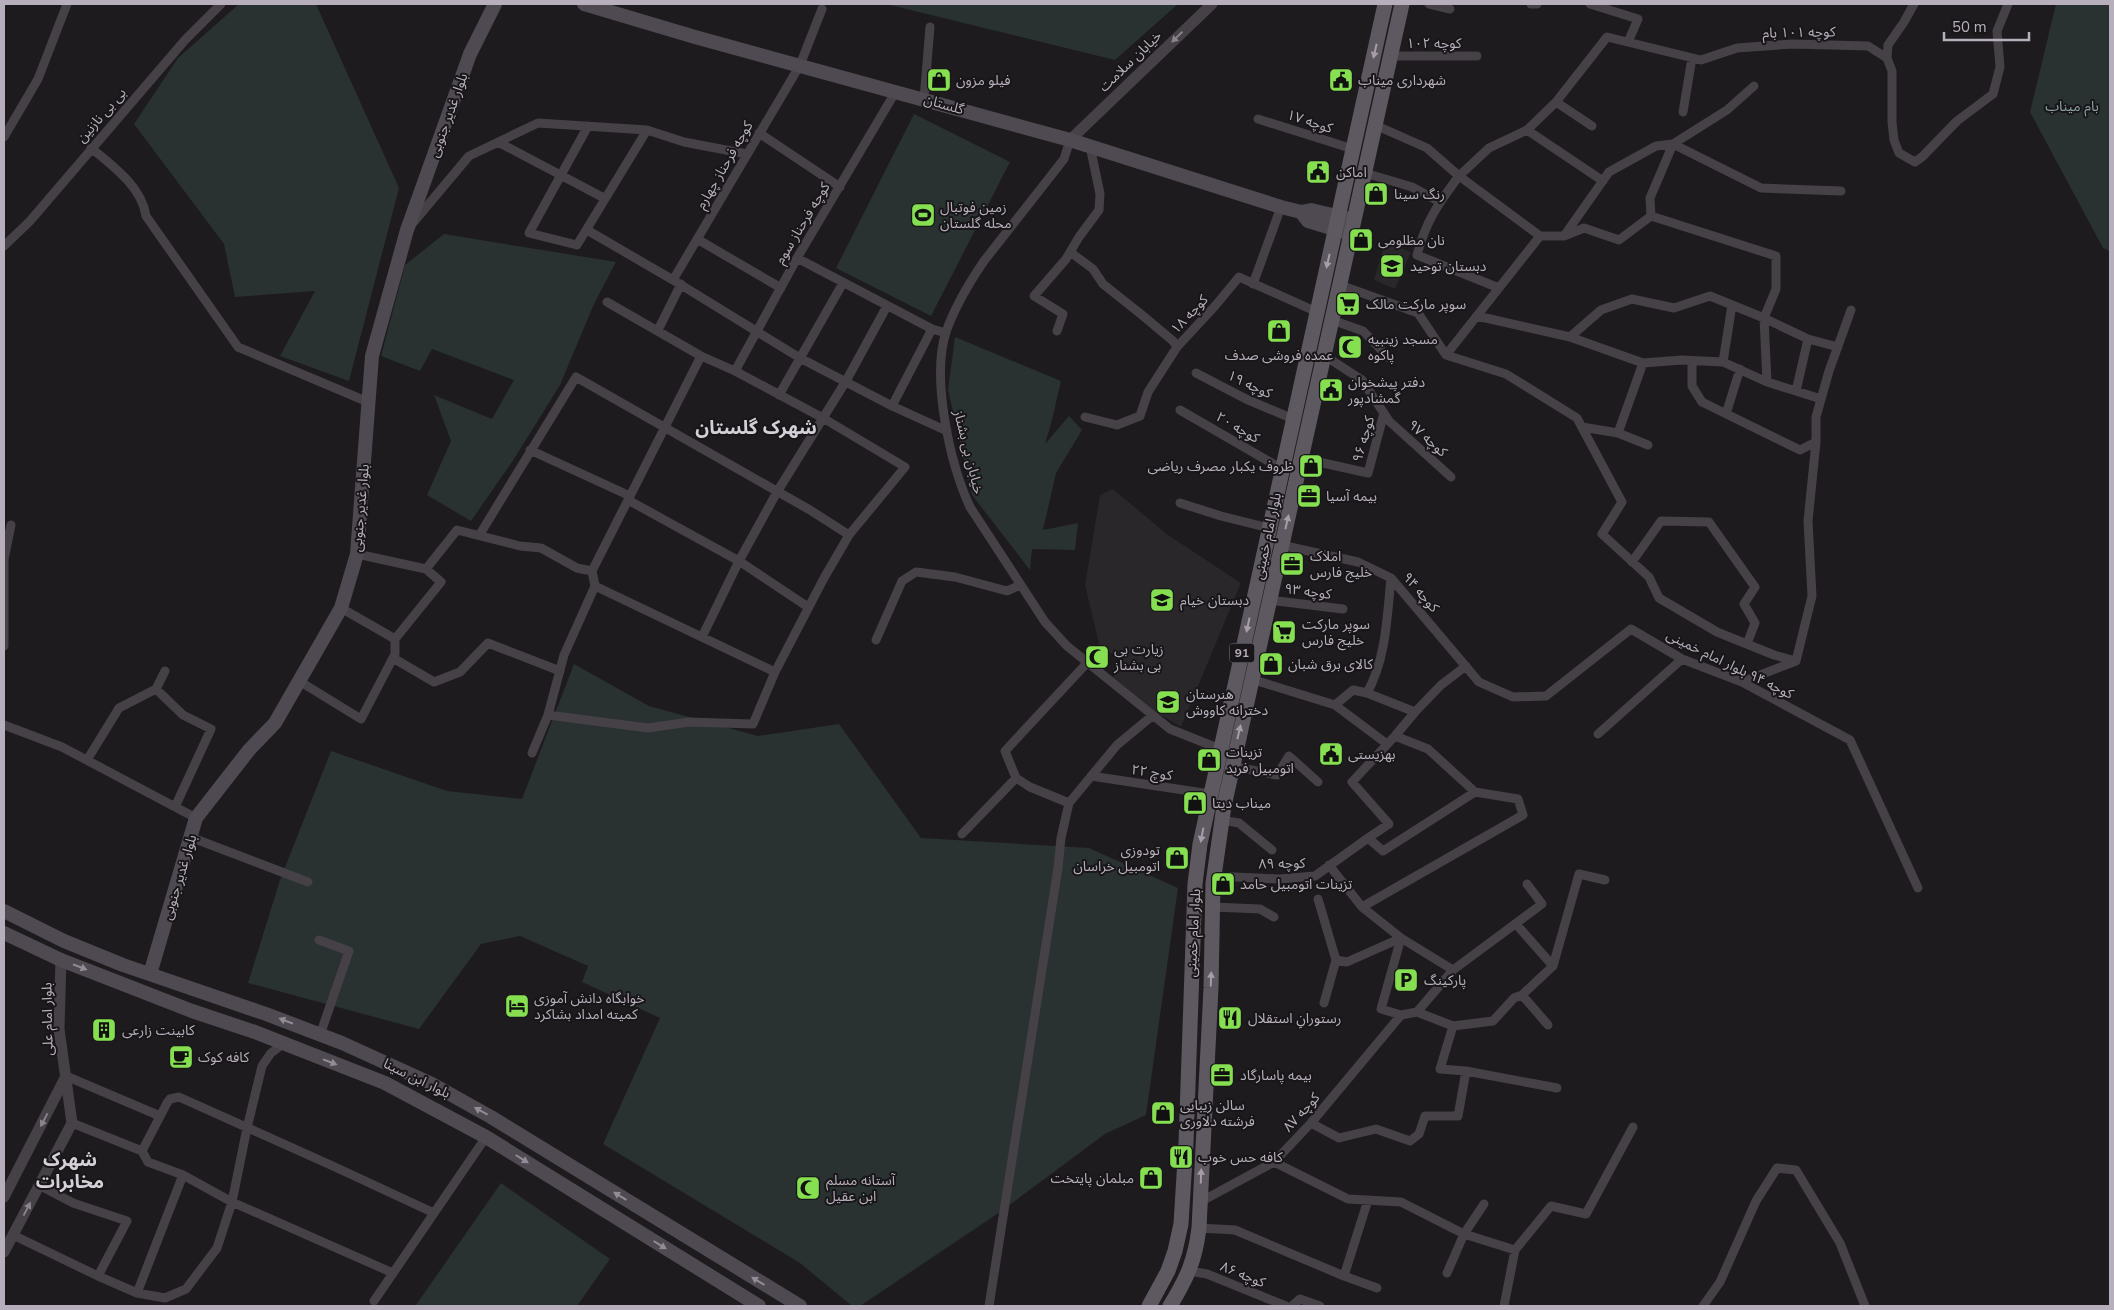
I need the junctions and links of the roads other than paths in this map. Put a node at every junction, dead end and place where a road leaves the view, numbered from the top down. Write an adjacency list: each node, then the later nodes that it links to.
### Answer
1 (67, 4): 33 (street)
2 (221, 4): 38 (street, بی بی نازنین)
3 (584, 4): 20 (main road, گلستان)
4 (1212, 4): 34 (street, خیابان سلامت, one-way to 34)
5 (1385, 4): 39 (main road, بلوار امام خمینی / 91, one-way to 39)
6 (1402, 4): 16 (main road, بلوار امام خمینی / 91)
7 (1429, 4): 13 (street)
8 (1590, 4): 15 (street)
9 (1914, 4): 19 (street)
10 (2008, 4): 19 (street)
11 (493, 5): 53 (main road, بلوار غدیر جنوبی)
12 (822, 9): 20 (street, کوچه فرحناز چهارم)
13 (1450, 9)
14 (930, 27): 23 (street)
15 (1628, 42): 18 (street, کوچه ۱۰۱ بام); 24 (street, کوچه ۱۰۱ بام)
16 (1391, 56): 17 (street, کوچه ۱۰۲); 27 (main road, بلوار امام خمینی / 91)
17 (1477, 56)
18 (1692, 58): 19 (street, کوچه ۱۰۱ بام); 25 (street)
19 (1887, 58)
20 (800, 65): 22 (main road, گلستان); 32 (street, کوچه فرحناز چهارم)
21 (1754, 86): 36 (street)
22 (896, 91): 23 (main road, گلستان); 45 (street, کوچه فرحناز سوم)
23 (924, 99): 34 (main road, گلستان)
24 (1556, 102): 29 (street); 31 (street, کوچه ۱۰۱ بام)
25 (1683, 112)
26 (1258, 119): 39 (street, کوچه ۱۷)
27 (1376, 125): 41 (main road, بلوار امام خمینی / 91); 43 (street)
28 (588, 126): 30 (street); 35 (street); 42 (street)
29 (1592, 126)
30 (646, 130): 40 (street); 47 (street)
31 (1527, 130): 43 (street, کوچه ۱۰۱ بام); 44 (street)
32 (759, 133): 40 (street, کوچه فرحناز چهارم); 45 (street)
33 (4, 136)
34 (1070, 140): 37 (main road, گلستان); 79 (street, خیابان بی بشناز)
35 (498, 142): 42 (street); 53 (street)
36 (1673, 144): 44 (street); 46 (street); 50 (street)
37 (1090, 146): 49 (main road, گلستان); 59 (street)
38 (91, 148): 58 (street, بی بی نازنین); 100 (street)
39 (1353, 149): 51 (main road, بلوار امام خمینی / 91)
40 (747, 154): 57 (street, کوچه فرحناز چهارم)
41 (1365, 173): 48 (street); 52 (main road, بلوار امام خمینی / 91)
42 (560, 175): 47 (street); 54 (street)
43 (1459, 176): 48 (street, کوچه ۱۰۱ بام); 55 (street)
44 (1602, 181): 56 (street)
45 (840, 187): 60 (street, کوچه فرحناز سوم)
46 (1841, 191)
47 (604, 198): 54 (street)
48 (1440, 202): 66 (street, کوچه ۱۰۱ بام)
49 (1281, 207): 51 (main road, گلستان); 63 (street)
50 (1651, 216): 56 (street); 73 (street)
51 (1336, 223): 52 (main road, گلستان); 71 (main road, بلوار امام خمینی / 91, one-way to 71)
52 (1353, 227): 64 (main road, بلوار امام خمینی / 91)
53 (407, 230): 100 (main road, بلوار غدیر جنوبی)
54 (587, 230): 61 (street)
55 (1540, 236): 56 (street); 66 (street)
56 (1564, 236)
57 (697, 239): 61 (street, کوچه فرحناز چهارم); 65 (street)
58 (4, 246)
59 (1070, 252): 78 (street); 83 (street, کوچه ۱۸)
60 (796, 258): 62 (street); 65 (street, کوچه فرحناز سوم)
61 (677, 282): 76 (street, کوچه فرحناز چهارم); 77 (street)
62 (843, 283): 69 (street); 87 (street)
63 (1254, 284): 71 (street, کوچه ۱۸); 83 (street, کوچه ۱۸)
64 (1340, 285): 74 (main road, بلوار امام خمینی / 91); 84 (street)
65 (781, 288): 77 (street, کوچه فرحناز سوم)
66 (1499, 288): 72 (street)
67 (607, 302): 76 (street)
68 (1732, 305): 73 (street); 80 (street); 91 (street)
69 (887, 306): 75 (street); 95 (street)
70 (1851, 310): 82 (street)
71 (1317, 312): 107 (main road, بلوار امام خمینی / 91)
72 (1477, 316): 80 (street); 84 (street)
73 (1764, 318): 81 (street); 96 (street)
74 (1332, 320): 86 (main road, بلوار امام خمینی / 91); 88 (street)
75 (932, 329): 79 (street); 101 (street)
76 (658, 330): 85 (street)
77 (756, 331): 87 (street); 93 (street, کوچه فرحناز سوم)
78 (1057, 331)
79 (946, 333): 110 (street, خیابان بی بشناز)
80 (1570, 337): 90 (street)
81 (1808, 339): 82 (street); 97 (street)
82 (1838, 346): 99 (street)
83 (1178, 347): 105 (street)
84 (1446, 355): 108 (street)
85 (701, 356): 93 (street); 109 (street)
86 (1325, 356): 103 (street, کوچه ۹۷); 115 (main road, بلوار امام خمینی / 91)
87 (800, 358): 95 (street); 98 (street)
88 (1389, 358)
89 (1692, 361): 90 (street); 91 (street); 104 (street)
90 (1643, 362): 111 (street)
91 (1723, 362): 92 (street)
92 (1740, 370): 96 (street); 104 (street)
93 (735, 371): 98 (street)
94 (1196, 374): 107 (street, کوچه ۱۹)
95 (846, 381): 101 (street); 106 (street)
96 (1767, 382): 97 (street)
97 (1796, 391): 99 (street)
98 (779, 395): 106 (street)
99 (1821, 399): 112 (street)
100 (368, 402): 127 (main road, بلوار غدیر جنوبی)
101 (892, 406): 110 (street)
102 (1180, 410): 116 (street, کوچه ۲۰)
103 (1384, 414): 115 (street, کوچه ۹۶); 117 (street, کوچه ۹۷)
104 (1726, 414): 112 (street)
105 (1085, 417)
106 (823, 418): 118 (street); 124 (street)
107 (1293, 419): 116 (main road, بلوار امام خمینی / 91)
108 (1582, 427): 111 (street); 129 (street)
109 (665, 428): 114 (street); 118 (street); 119 (street)
110 (947, 431): 133 (street, خیابان بی بشناز)
111 (1618, 433): 113 (street)
112 (1816, 442): 146 (street)
113 (1648, 445)
114 (530, 450): 119 (street); 123 (street)
115 (1301, 458): 126 (main road, بلوار امام خمینی / 91, one-way to 115)
116 (1282, 469): 122 (main road, بلوار امام خمینی / 91)
117 (1452, 477)
118 (777, 492): 124 (street); 128 (street)
119 (629, 498): 128 (street); 131 (street)
120 (1180, 503): 122 (street)
121 (11, 525): 143 (street)
122 (1269, 528): 125 (main road, بلوار امام خمینی / 91)
123 (480, 534): 130 (street); 131 (street)
124 (849, 536): 137 (street)
125 (1266, 544): 126 (main road); 165 (main road, بلوار امام خمینی / 91, one-way to 165)
126 (1281, 545): 132 (street, کوچه ۹۴); 135 (main road, بلوار امام خمینی / 91)
127 (357, 554): 130 (street); 136 (main road, بلوار غدیر جنوبی)
128 (739, 561): 137 (street); 139 (street)
129 (1632, 562): 142 (street); 142 (street)
130 (426, 569): 140 (street)
131 (592, 571): 134 (street)
132 (1391, 578): 148 (street, کوچه ۹۴); 156 (street)
133 (1020, 585): 141 (street); 147 (street, خیابان بی بشناز)
134 (595, 586): 139 (street); 150 (street)
135 (1269, 600): 138 (street, کوچه ۹۳); 152 (main road, بلوار امام خمینی / 91)
136 (341, 608): 140 (street); 153 (main road, بلوار غدیر جنوبی)
137 (808, 608): 151 (street)
138 (1343, 609)
139 (702, 638): 151 (street)
140 (395, 639): 144 (street)
141 (876, 640)
142 (1747, 644): 146 (street)
143 (4, 646)
144 (393, 658): 150 (street); 153 (street)
145 (1682, 659): 148 (street, کوچه ۹۴ بلوار امام خمینی); 154 (street, کوچه ۹۴ بلوار امام خمینی); 162 (street)
146 (1796, 661): 154 (street)
147 (1087, 663): 160 (street, خیابان بی بشناز); 170 (street)
148 (1466, 666): 158 (street)
149 (165, 671): 155 (street)
150 (560, 671): 159 (street)
151 (775, 672): 159 (street)
152 (1251, 679): 157 (street); 168 (main road, بلوار امام خمینی / 91, one-way to 152)
153 (299, 681): 176 (main road, بلوار غدیر جنوبی)
154 (1742, 682): 187 (street, کوچه ۹۴ بلوار امام خمینی)
155 (156, 689): 167 (street); 175 (street)
156 (1367, 693): 157 (street); 158 (street)
157 (1335, 705): 164 (street)
158 (1414, 712): 163 (street)
159 (548, 714): 166 (street)
160 (1152, 716): 165 (street, خیابان بی بشناز); 169 (street)
161 (4, 726): 167 (street)
162 (1598, 734)
163 (1395, 736): 164 (street); 172 (street)
164 (1387, 744): 180 (street, کوچه ۸۹)
165 (1220, 749): 173 (main road, بلوار امام خمینی / 91)
166 (532, 753)
167 (87, 760): 175 (street)
168 (1232, 766): 171 (street); 177 (main road, بلوار امام خمینی / 91)
169 (1091, 776): 173 (street, کوچ ۲۲); 174 (street)
170 (1016, 778): 174 (street); 178 (street)
171 (1318, 782)
172 (1475, 792): 180 (street); 190 (street)
173 (1210, 794): 205 (main road, بلوار امام خمینی / 91, one-way to 205)
174 (1069, 803): 247 (street)
175 (175, 807): 176 (street)
176 (196, 818): 179 (main road, بلوار غدیر جنوبی)
177 (1222, 820): 181 (street); 183 (main road, بلوار امام خمینی / 91)
178 (962, 834)
179 (190, 837): 185 (street); 202 (main road, بلوار غدیر جنوبی)
180 (1368, 838): 182 (street, کوچه ۸۹)
181 (1272, 850)
182 (1329, 866): 183 (street, کوچه ۸۹); 190 (street)
183 (1214, 876): 189 (main road, بلوار امام خمینی / 91)
184 (1605, 880): 200 (street)
185 (308, 882)
186 (1527, 884): 193 (street)
187 (1918, 888)
188 (1318, 898): 199 (street)
189 (1213, 907): 192 (street); 206 (main road, بلوار امام خمینی / 91, one-way to 189)
190 (1362, 907): 195 (street)
191 (4, 911): 197 (main road, بلوار ابن سینا)
192 (1274, 917)
193 (1516, 924): 200 (street); 201 (street)
194 (4, 933): 198 (main road, بلوار ابن سینا)
195 (1400, 938): 199 (street); 201 (street); 208 (street)
196 (319, 940): 211 (street)
197 (64, 941): 198 (main road); 202 (main road, بلوار ابن سینا)
198 (61, 960): 212 (main road, بلوار ابن سینا, one-way to 212); 214 (street, بلوار امام علی)
199 (1336, 960): 204 (street)
200 (1553, 966): 203 (street)
201 (1453, 970): 207 (street)
202 (150, 974): 211 (main road, بلوار ابن سینا, one-way to 202)
203 (1522, 995): 209 (street); 210 (street)
204 (1324, 1003)
205 (1190, 1012): 206 (main road); 248 (main road, بلوار امام خمینی / 91)
206 (1209, 1012): 229 (main road, بلوار امام خمینی / 91, one-way to 206)
207 (1417, 1012): 208 (street); 210 (street)
208 (1401, 1014): 218 (street, کوچه ۸۷)
209 (1548, 1025)
210 (1452, 1026): 213 (street)
211 (320, 1035): 246 (main road, بلوار ابن سینا, one-way to 211)
212 (283, 1044): 220 (street); 221 (main road, بلوار ابن سینا, one-way to 221)
213 (1466, 1071): 215 (street); 218 (street)
214 (66, 1076): 216 (street); 217 (street, بلوار امام علی); 226 (street, one-way to 226)
215 (1557, 1088)
216 (160, 1116): 220 (street); 222 (street)
217 (72, 1123): 222 (street); 225 (street)
218 (1311, 1123): 223 (street, کوچه ۸۷)
219 (1633, 1127): 235 (street)
220 (247, 1128): 228 (street); 231 (street)
221 (486, 1136): 231 (street); 245 (main road, بلوار ابن سینا, one-way to 245)
222 (142, 1151): 224 (street)
223 (1274, 1162): 227 (street); 229 (street, کوچه ۸۷)
224 (183, 1175): 228 (street); 243 (street)
225 (39, 1185): 234 (street, one-way to 225); 240 (street)
226 (4, 1197)
227 (1368, 1200): 233 (street); 241 (street)
228 (232, 1202): 238 (street); 243 (street)
229 (1200, 1202): 232 (main road, بلوار امام خمینی / 91)
230 (1484, 1204): 233 (street)
231 (434, 1213): 238 (street)
232 (1199, 1228): 237 (main road, بلوار امام خمینی / 91); 241 (street)
233 (1464, 1234): 235 (street); 239 (street)
234 (13, 1235): 236 (street); 240 (street)
235 (1515, 1250): 253 (street)
236 (4, 1252)
237 (1189, 1271): 249 (main road, بلوار امام خمینی / 91); 250 (street, کوچه ۸۶)
238 (394, 1273): 244 (street)
239 (1447, 1274)
240 (98, 1276): 243 (street)
241 (1344, 1276): 242 (street)
242 (1377, 1288)
243 (137, 1293)
244 (374, 1301)
245 (759, 1306)
246 (800, 1306)
247 (989, 1306)
248 (1150, 1306)
249 (1170, 1306)
250 (1286, 1306)
251 (1292, 1306): 252 (street)
252 (1320, 1306)
253 (1504, 1306)
254 (1703, 1306): 255 (street)
255 (1865, 1306)

